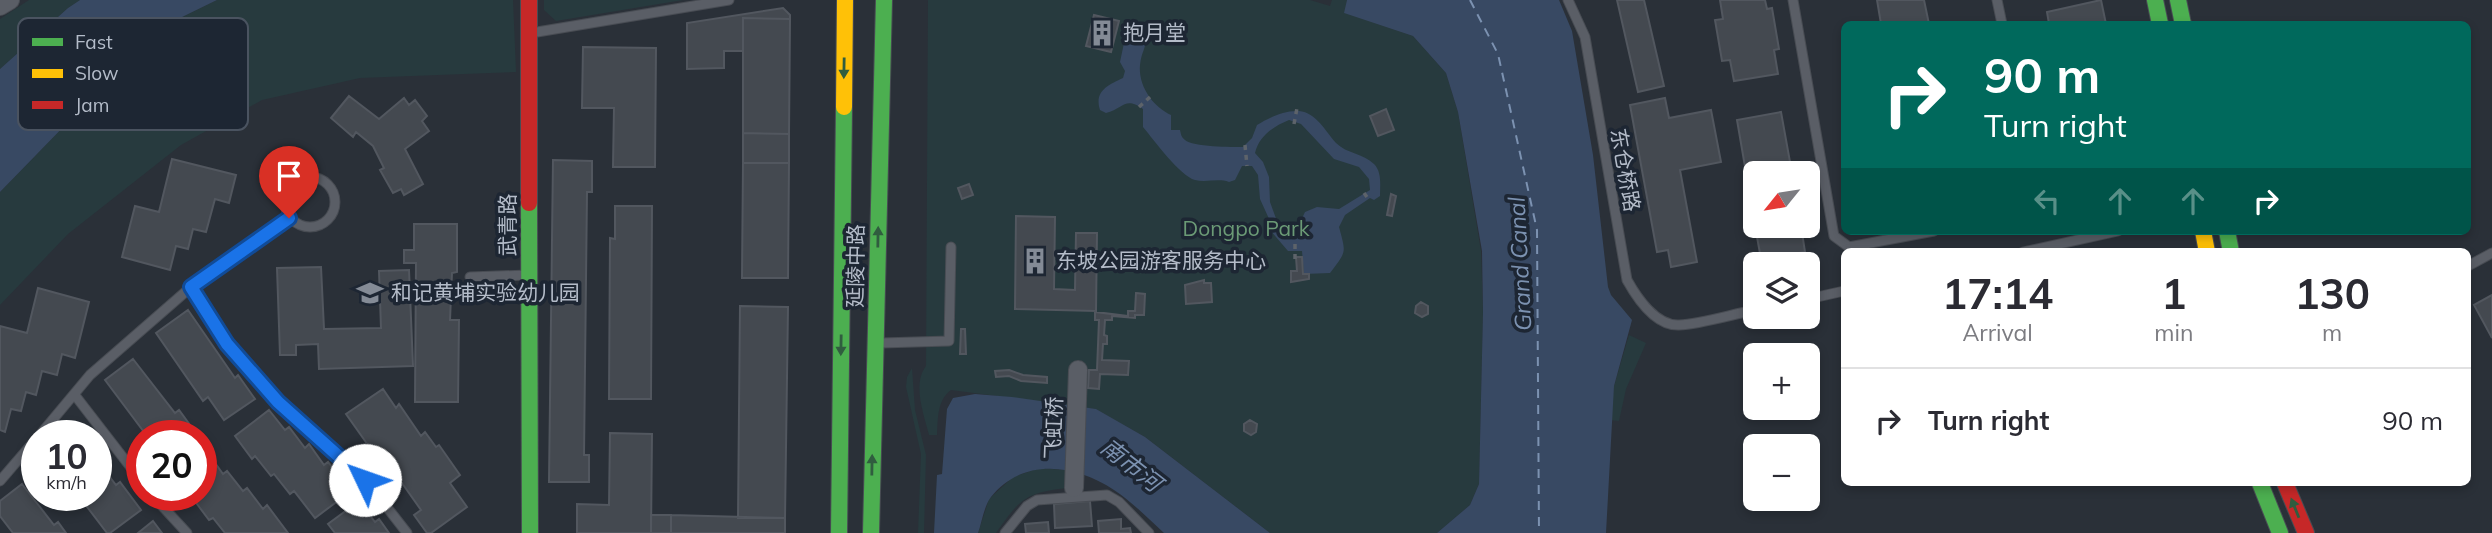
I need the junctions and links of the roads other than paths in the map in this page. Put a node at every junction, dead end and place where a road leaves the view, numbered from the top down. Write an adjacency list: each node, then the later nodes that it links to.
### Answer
1 (10, 0): 11 (street)
2 (529, 0): 15 (main road, 武青路)
3 (729, 0): 15 (lane)
4 (845, 0): 43 (main road, 延陵中路, one-way to 43)
5 (884, 0): 29 (main road, 延陵中路, one-way to 5)
6 (1568, 0): 28 (lane, 东仓桥路)
7 (1793, 0): 17 (lane)
8 (1997, 0): 12 (lane)
9 (2155, 0): 13 (main road)
10 (2178, 0): 14 (main road)
11 (0, 6)
12 (2001, 21)
13 (2159, 21)
14 (2182, 21)
15 (529, 33): 23 (main road, 武青路)
16 (289, 218): 16 (lane); 25 (lane)
17 (1913, 235)
18 (2100, 235): 20 (lane)
19 (951, 247): 29 (lane)
20 (2041, 248)
21 (2492, 253): 22 (lane)
22 (2471, 264)
23 (529, 275): 24 (lane); 42 (main road, 武青路)
24 (470, 278)
25 (191, 287): 31 (lane); 41 (lane)
26 (1841, 292): 27 (lane)
27 (1820, 296)
28 (1743, 312)
29 (875, 343): 44 (main road, 延陵中路, one-way to 29)
30 (1078, 370): 38 (street, 飞虹桥)
31 (74, 394): 32 (lane); 34 (lane)
32 (52, 420)
33 (21, 457): 35 (lane)
34 (126, 461)
35 (0, 481)
36 (2261, 486): 47 (main road)
37 (2286, 486): 48 (main road, one-way to 37)
38 (1074, 488)
39 (167, 511): 40 (lane)
40 (187, 533)
41 (407, 533)
42 (530, 533)
43 (839, 533)
44 (870, 533)
45 (1005, 533): 46 (lane)
46 (1149, 533)
47 (2280, 533)
48 (2305, 533)

